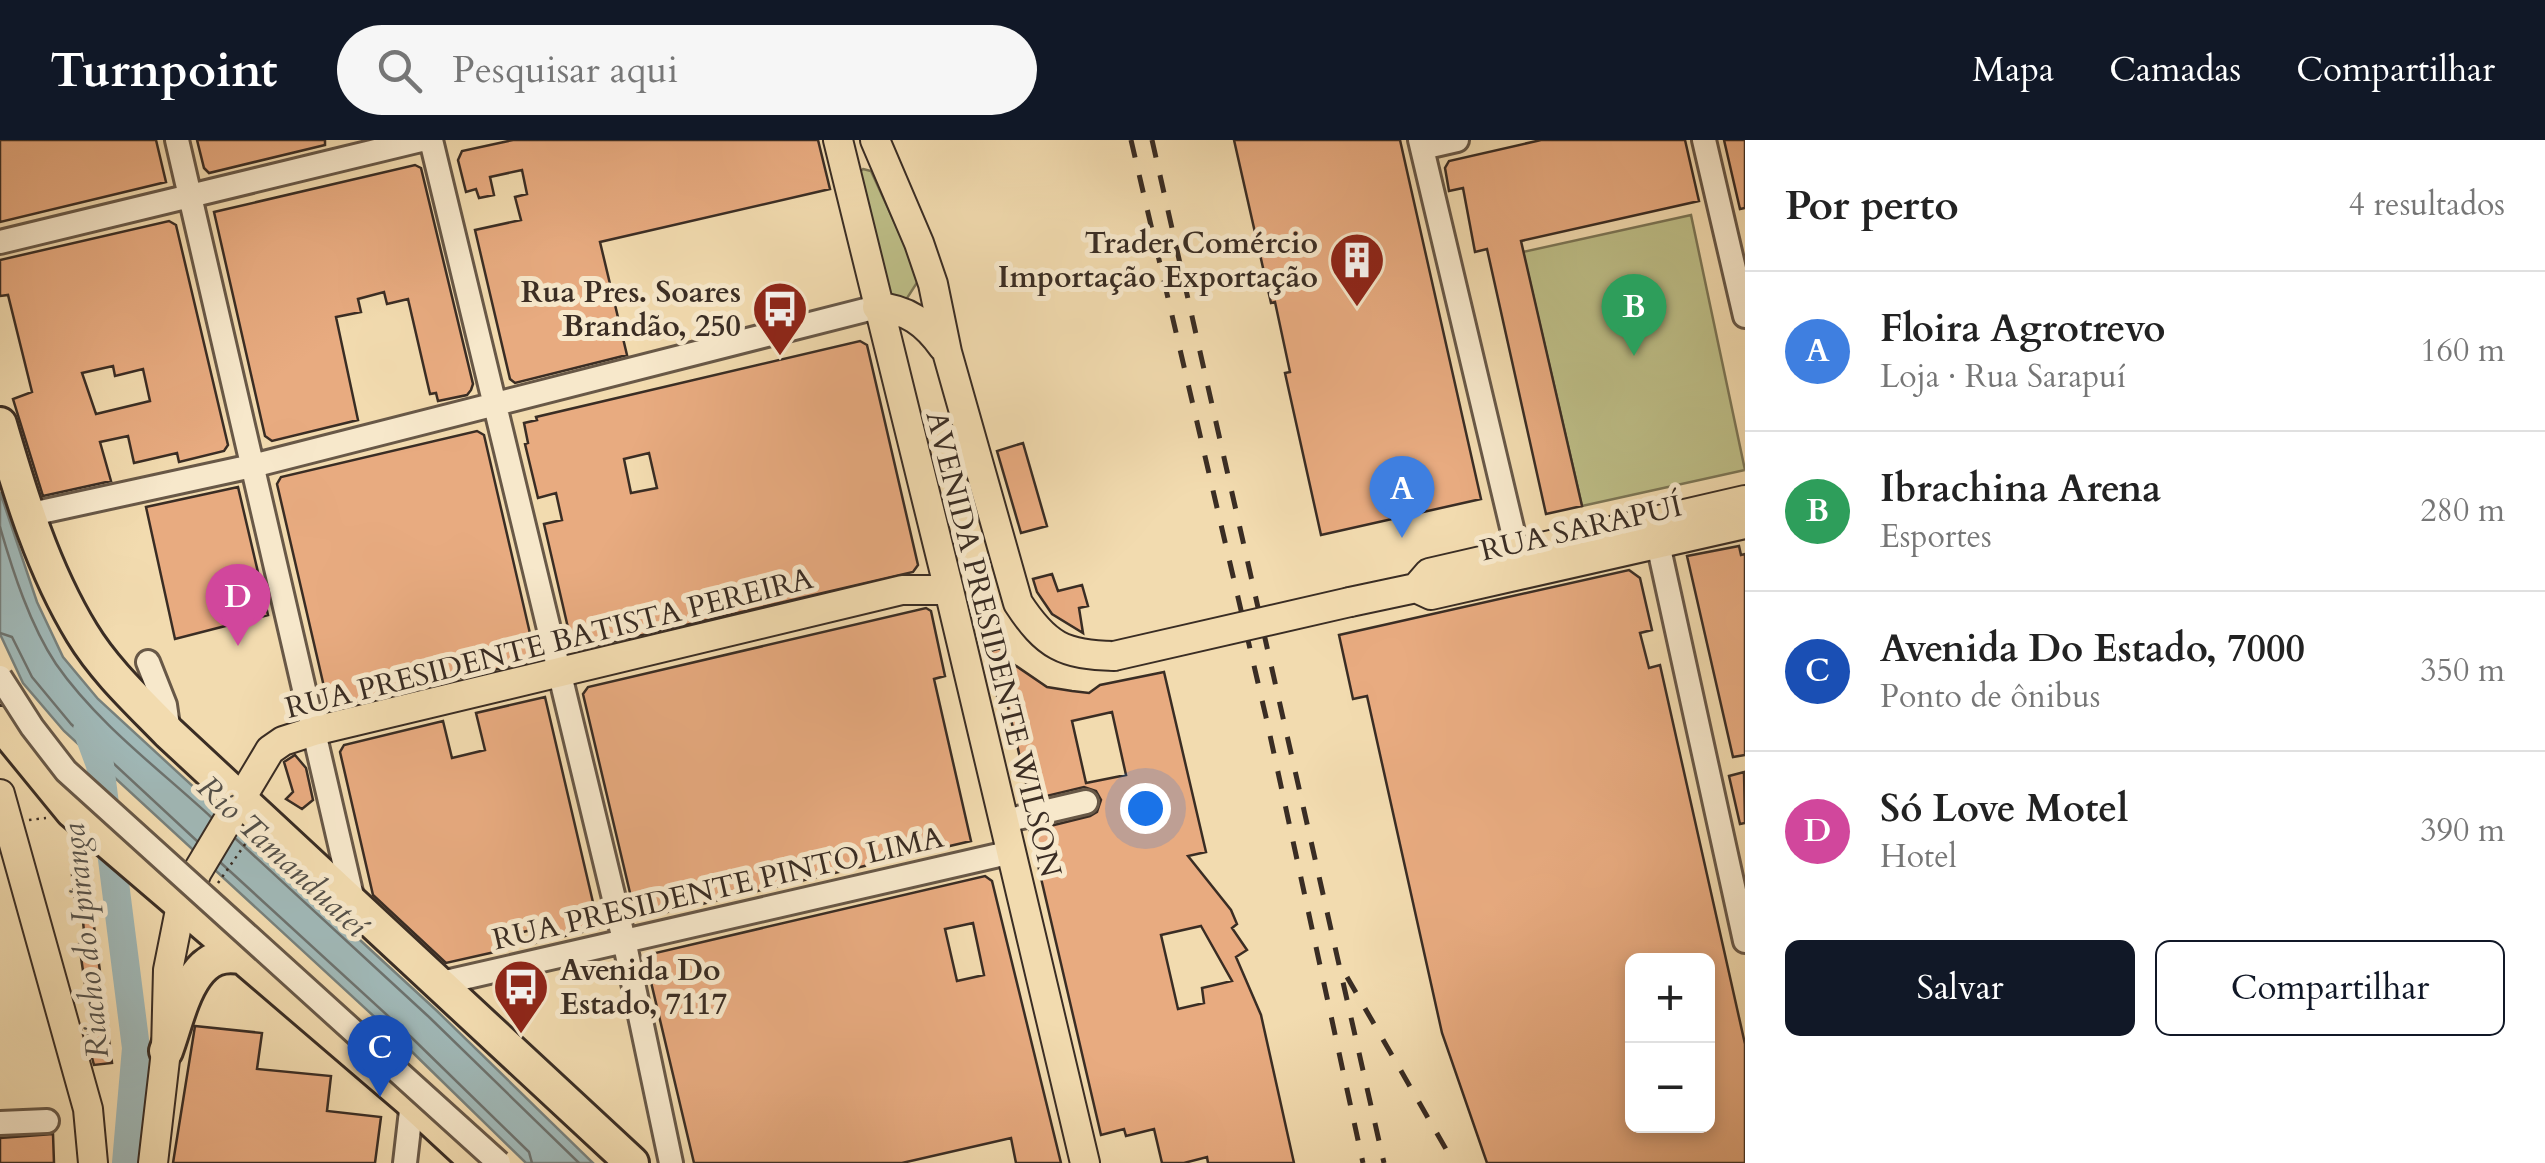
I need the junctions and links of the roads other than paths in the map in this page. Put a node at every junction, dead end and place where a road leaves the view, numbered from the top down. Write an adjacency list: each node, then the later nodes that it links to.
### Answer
1 (177, 140): 9 (street)
2 (421, 140): 9 (street)
3 (431, 140): 16 (street)
4 (838, 140): 12 (main road, AVENIDA PRESIDENTE WILSON)
5 (874, 140): 11 (main road)
6 (1457, 140): 8 (street)
7 (1704, 140): 14 (street)
8 (1421, 144): 23 (street)
9 (190, 198): 10 (street); 18 (street)
10 (0, 242)
11 (933, 284): 13 (main road); 15 (main road)
12 (877, 307): 13 (main road); 16 (street); 24 (main road, AVENIDA PRESIDENTE WILSON)
13 (905, 313): 15 (main road)
14 (1745, 316)
15 (947, 352): 23 (main road, RUA SARAPUÍ, bridge)
16 (494, 406): 18 (street); 26 (street)
17 (0, 424): 20 (highway)
18 (252, 466): 20 (street); 29 (street)
19 (1745, 500): 22 (main road, RUA SARAPUÍ)
20 (27, 515): 30 (highway)
21 (1745, 524): 22 (main road, RUA SARAPUÍ)
22 (1655, 532): 23 (main road, RUA SARAPUÍ); 39 (street)
23 (1520, 563)
24 (946, 578): 26 (main road, RUA PRESIDENTE BATISTA PEREIRA); 34 (main road, AVENIDA PRESIDENTE WILSON)
25 (148, 662): 30 (street)
26 (560, 672): 29 (main road, RUA PRESIDENTE BATISTA PEREIRA); 38 (street)
27 (0, 677): 50 (street, bridge)
28 (0, 723): 36 (highway)
29 (314, 731): 33 (main road, RUA PRESIDENTE BATISTA PEREIRA); 37 (street)
30 (169, 733): 33 (highway)
31 (0, 794): 46 (main road)
32 (1086, 802): 34 (street)
33 (244, 814): 36 (main road, RUA PRESIDENTE BATISTA PEREIRA); 37 (highway)
34 (1004, 822): 35 (main road, AVENIDA PRESIDENTE WILSON)
35 (1012, 852): 38 (street, RUA PRESIDENTE PINTO LIMA); 53 (main road, AVENIDA PRESIDENTE WILSON)
36 (197, 886): 40 (highway); 42 (main road)
37 (354, 905): 41 (highway)
38 (624, 940): 41 (street, RUA PRESIDENTE PINTO LIMA); 52 (street)
39 (1745, 942)
40 (244, 958): 42 (highway); 43 (highway)
41 (438, 984): 51 (highway)
42 (166, 1051): 47 (main road)
43 (412, 1102): 48 (street); 49 (highway)
44 (47, 1121): 45 (street)
45 (0, 1124)
46 (92, 1163)
47 (153, 1163)
48 (405, 1163)
49 (478, 1163)
50 (500, 1163)
51 (632, 1163)
52 (671, 1163)
53 (1084, 1163)

